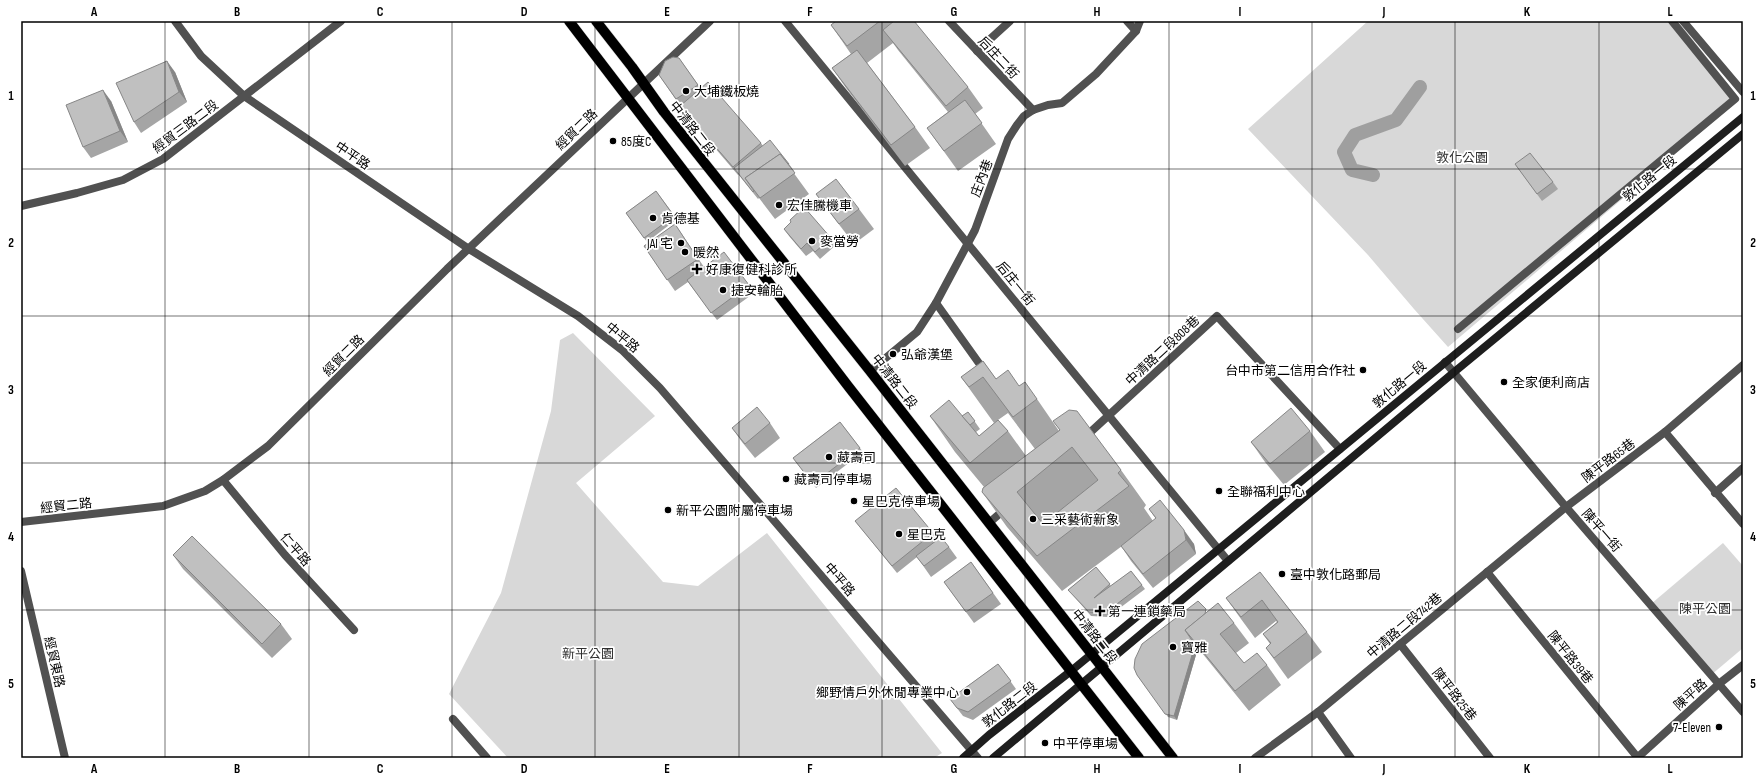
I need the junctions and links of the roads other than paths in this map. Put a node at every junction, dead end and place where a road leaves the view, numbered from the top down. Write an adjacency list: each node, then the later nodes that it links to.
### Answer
1 (174, 21): 17 (street, 中平路)
2 (341, 21): 17 (street, 經貿三路二段)
3 (569, 21): 18 (main road)
4 (596, 21): 15 (main road, 中清路二段)
5 (710, 21): 15 (street, 經貿二路)
6 (785, 21): 23 (street, 后庄一街)
7 (949, 21): 14 (street, 后庄二街)
8 (1010, 21): 14 (street)
9 (1127, 21): 13 (street)
10 (1140, 21): 13 (street, 庄內巷)
11 (1672, 21): 26 (street)
12 (1683, 21): 16 (street)
13 (1136, 30): 19 (street, 庄內巷)
14 (977, 51): 19 (street, 后庄二街)
15 (644, 83): 18 (street, 經貿二路); 29 (main road, 中清路二段)
16 (1743, 92)
17 (244, 96): 22 (street, 經貿三路二段); 24 (street, 中平路)
18 (627, 98): 24 (street, 經貿二路); 53 (main road)
19 (1033, 110): 23 (street, 庄內巷)
20 (1743, 117): 27 (street, 敦化路一段)
21 (1743, 134): 30 (street, 敦化路一段)
22 (21, 206)
23 (968, 244): 25 (street, 庄內巷); 32 (street, 后庄一街)
24 (469, 249): 37 (street, 經貿二路); 59 (street, 中平路)
25 (936, 303): 29 (street, 庄內巷); 31 (street)
26 (1458, 329)
27 (1445, 362): 30 (street, 陳平一街); 35 (street, 敦化路一段)
28 (1743, 365): 33 (street, 陳平路65巷)
29 (870, 371): 42 (main road, 中清路二段)
30 (1453, 372): 40 (street, 陳平一街); 45 (street, 敦化路一段)
31 (993, 382)
32 (1109, 415): 34 (street, 中清路二段808巷); 35 (street, 中清路二段808巷); 44 (street, 后庄一街)
33 (1665, 432): 38 (street); 40 (street, 陳平路65巷)
34 (1075, 446)
35 (1340, 449): 44 (street, 敦化路一段)
36 (1743, 468): 38 (street)
37 (223, 480): 41 (street, 經貿二路); 48 (street, 仁平路)
38 (1715, 492): 43 (street)
39 (1012, 503): 42 (street)
40 (1566, 507): 47 (street, 中清路二段742巷); 54 (street, 陳平一街)
41 (21, 522)
42 (989, 523): 50 (main road, 中清路二段)
43 (1743, 524)
44 (1218, 549): 45 (street, 后庄一街); 50 (street, 敦化路一段)
45 (1228, 560): 52 (street, 敦化路一段)
46 (21, 571): 60 (street, 經貿東路)
47 (1487, 572): 49 (street, 中清路二段742巷); 70 (street, 陳平路39巷)
48 (354, 630)
49 (1400, 644): 56 (street, 中清路二段742巷); 69 (street, 陳平路25巷)
50 (1091, 654): 52 (main road, 中清路二段); 53 (street, 敦化路一段)
51 (1743, 664): 54 (street, 陳平路)
52 (1101, 666): 55 (street, 敦化路一段); 66 (main road, 中清路二段)
53 (1070, 671): 55 (main road); 59 (street, 敦化路二段)
54 (1720, 683): 57 (street, 陳平一街); 70 (street, 陳平路)
55 (1081, 684): 64 (street); 65 (main road)
56 (1318, 712): 67 (street, 中清路二段742巷); 68 (street)
57 (1743, 712)
58 (453, 719): 61 (street)
59 (972, 750): 62 (street, 敦化路二段); 63 (street, 中平路)
60 (65, 758)
61 (487, 758)
62 (963, 758)
63 (978, 758)
64 (993, 758)
65 (1139, 758)
66 (1173, 758)
67 (1255, 758)
68 (1351, 758)
69 (1490, 758)
70 (1637, 758)

